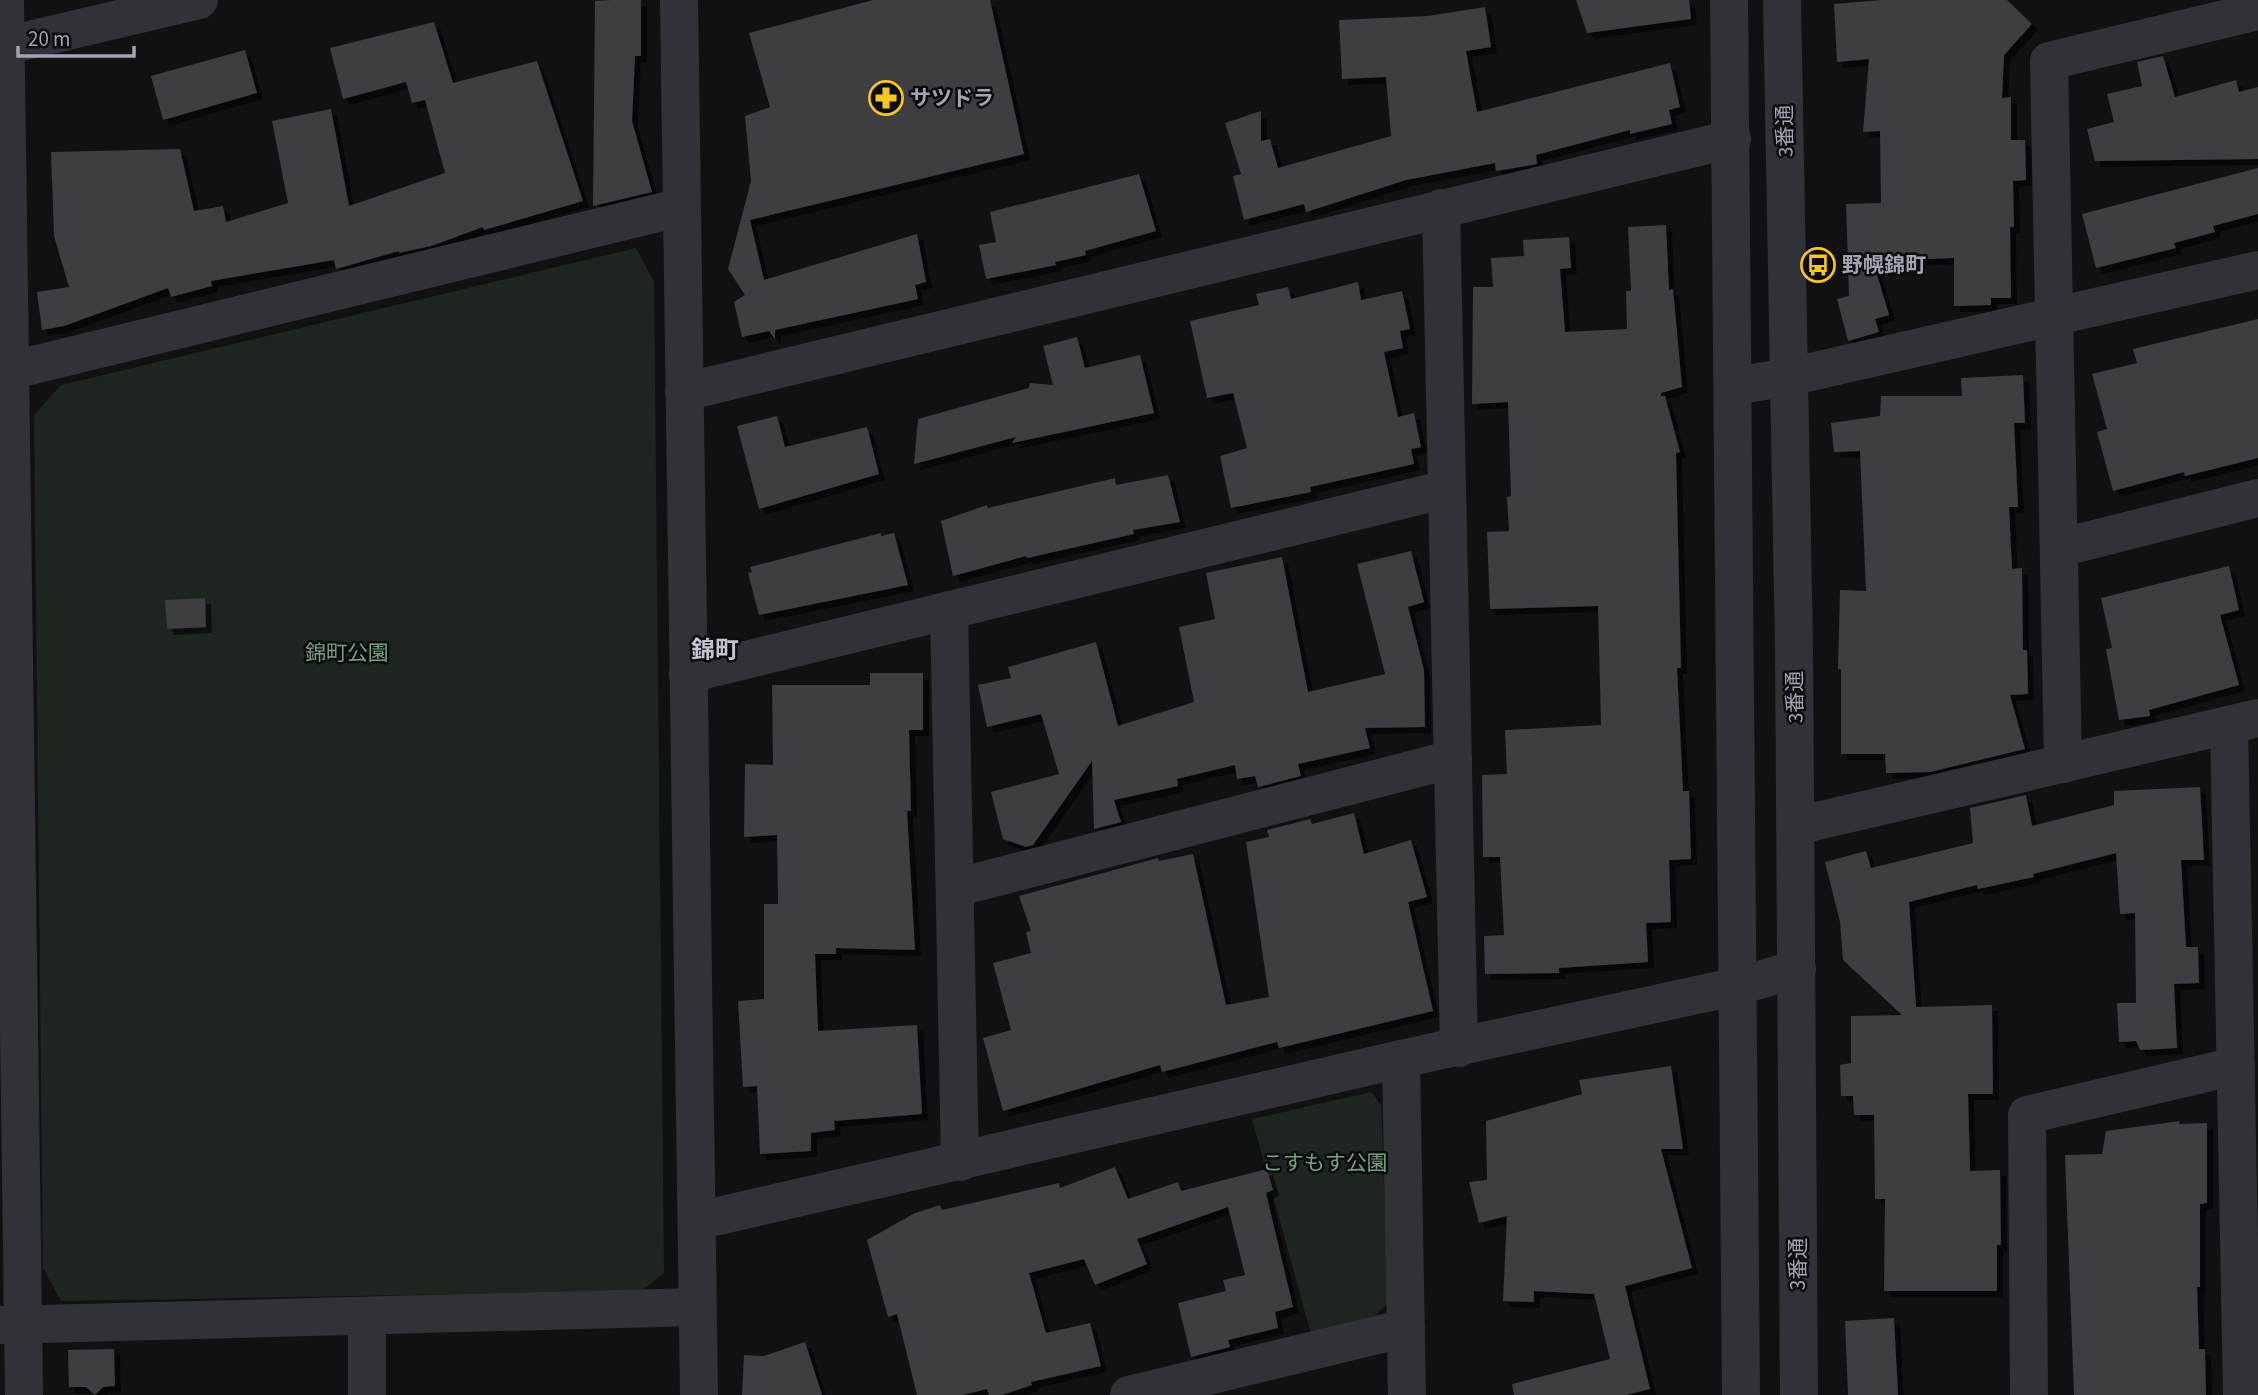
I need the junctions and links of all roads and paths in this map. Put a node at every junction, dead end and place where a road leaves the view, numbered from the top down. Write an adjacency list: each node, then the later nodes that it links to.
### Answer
1 (5, 0): 7 (street)
2 (199, 0): 7 (street)
3 (678, 0): 9 (street)
4 (1729, 0): 8 (street)
5 (1782, 0): 14 (street, 3番通)
6 (2258, 11): 12 (street)
7 (2, 46): 13 (street)
8 (1732, 139): 10 (street); 15 (street)
9 (681, 207): 13 (street); 16 (street)
10 (1441, 208): 16 (street); 17 (street)
11 (2258, 270): 12 (street)
12 (2054, 318): 14 (street); 19 (street)
13 (9, 371): 22 (street)
14 (1789, 377): 15 (street); 26 (street, 3番通)
15 (1734, 386): 30 (street)
16 (684, 392): 21 (street)
17 (1447, 489): 20 (street); 24 (street)
18 (2258, 498): 19 (street)
19 (2059, 548): 25 (street)
20 (950, 610): 21 (street); 27 (street)
21 (688, 674): 35 (street)
22 (7, 722): 38 (street)
23 (2244, 722): 25 (street); 28 (street)
24 (1453, 759): 27 (street); 31 (street)
25 (2063, 764): 26 (street)
26 (1796, 826): 29 (street, 3番通)
27 (955, 888): 34 (street)
28 (2246, 948): 33 (street)
29 (1797, 969): 30 (street); 47 (street, 3番通)
30 (1738, 986): 31 (street); 46 (street)
31 (1459, 1048): 32 (street)
32 (1401, 1059): 34 (street); 39 (street)
33 (2236, 1066): 40 (street); 48 (street)
34 (960, 1162): 35 (street)
35 (696, 1221): 36 (street)
36 (698, 1307): 37 (street); 43 (street)
37 (367, 1316): 38 (street); 42 (street)
38 (11, 1325): 41 (street)
39 (1406, 1328): 44 (street); 45 (street)
40 (2247, 1370)
41 (23, 1395)
42 (367, 1395)
43 (699, 1395)
44 (1129, 1395)
45 (1407, 1395)
46 (1741, 1395)
47 (1799, 1395)
48 (2029, 1395)

